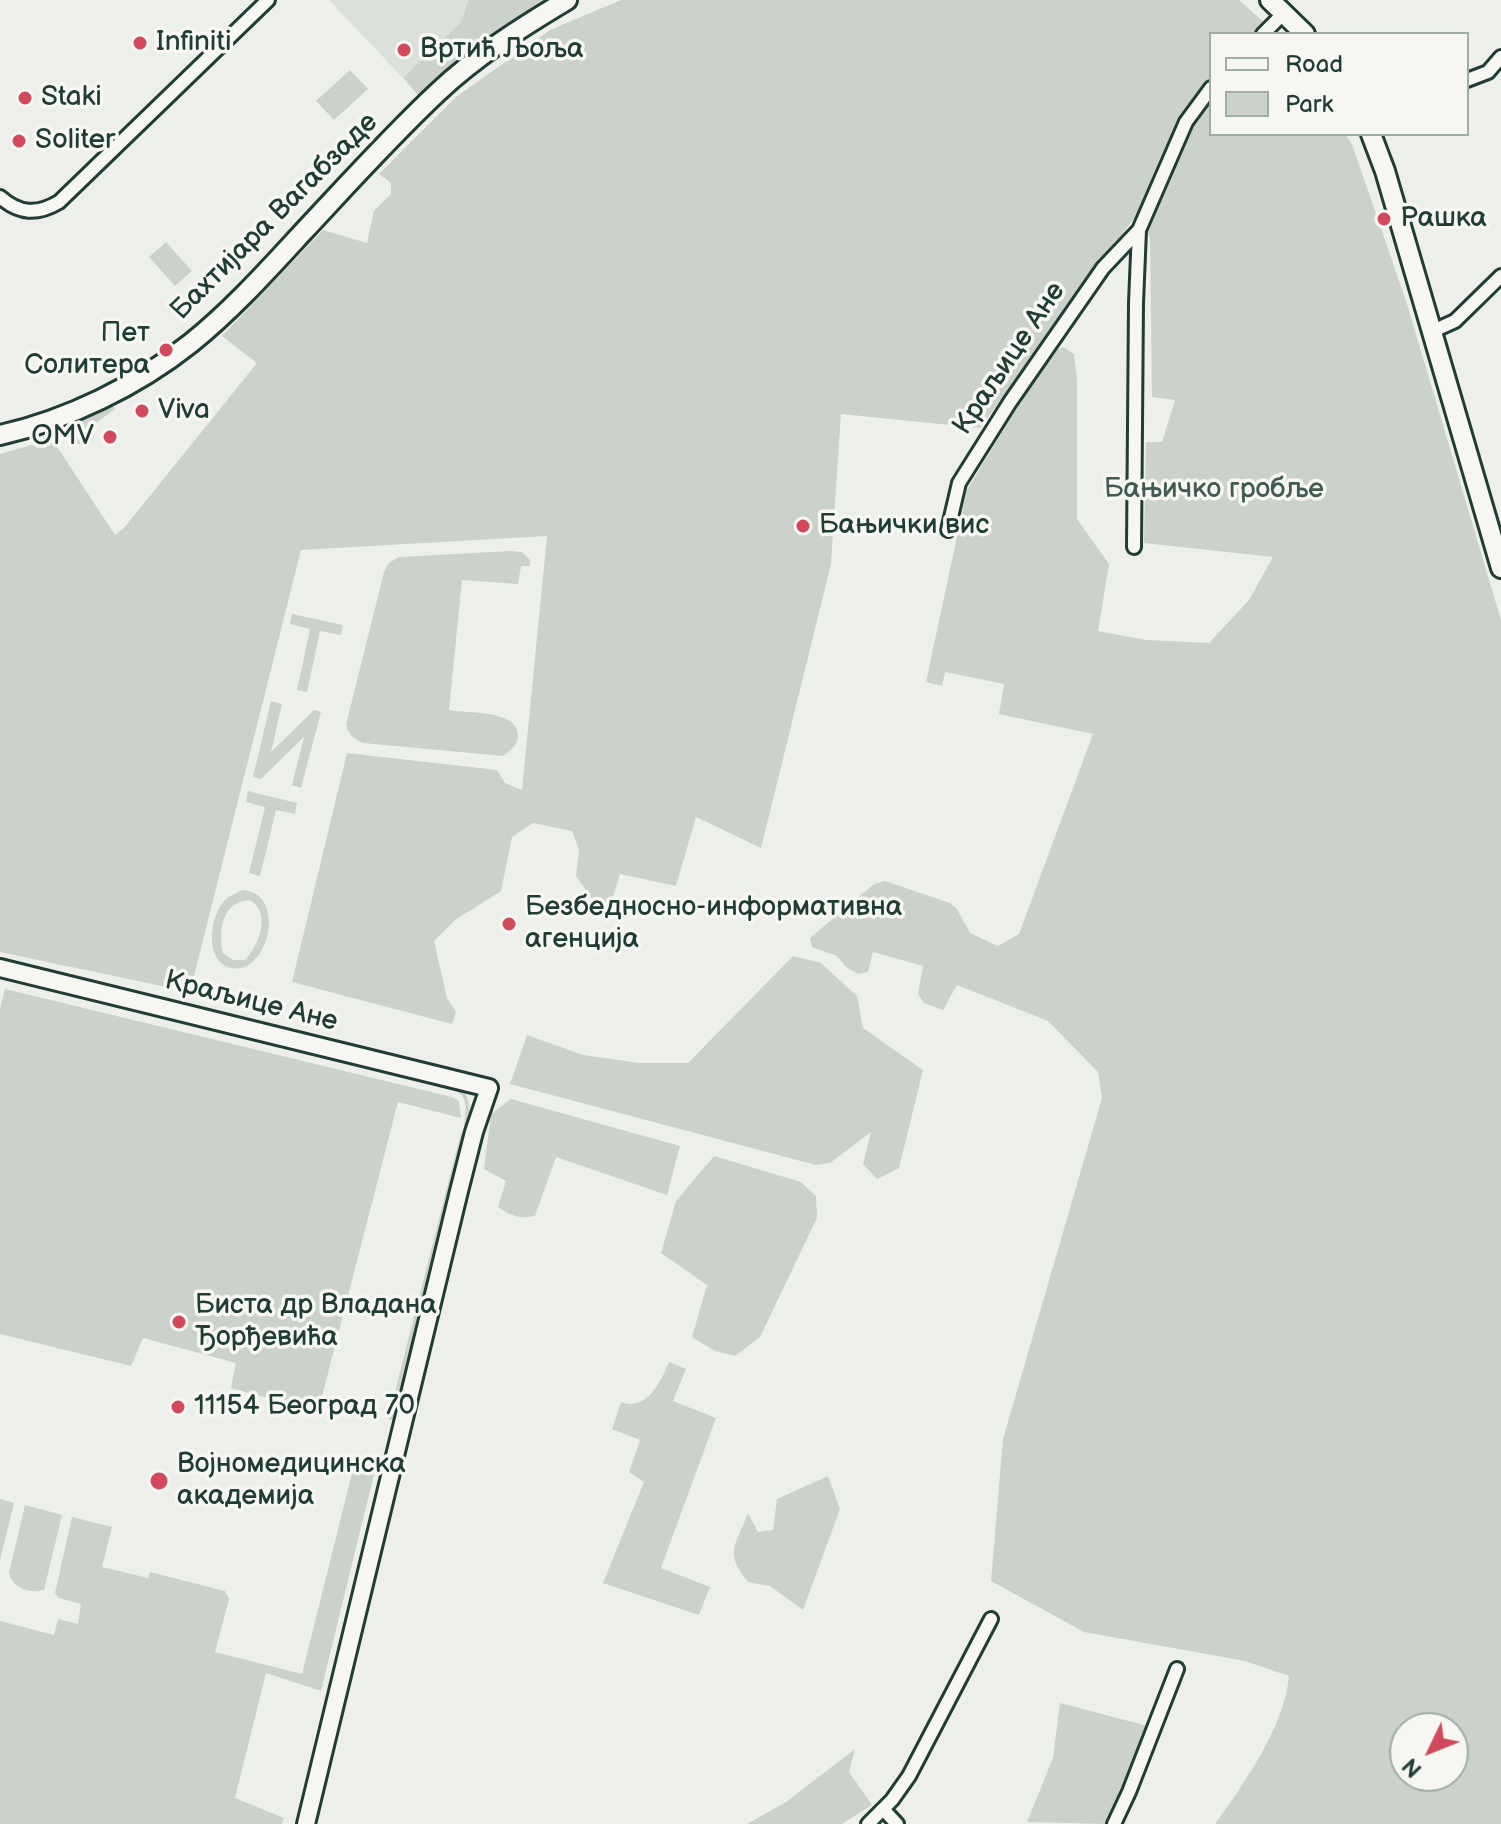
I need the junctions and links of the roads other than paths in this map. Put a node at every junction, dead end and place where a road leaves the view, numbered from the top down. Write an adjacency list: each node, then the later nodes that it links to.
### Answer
1 (268, 0): 11 (street)
2 (567, 0): 15 (main road, Бахтијара Вагабзаде)
3 (1270, 0): 4 (main road)
4 (1284, 13): 5 (street); 6 (main road)
5 (1265, 32)
6 (1303, 32)
7 (1501, 57): 8 (street)
8 (1469, 79)
9 (1209, 91): 12 (street)
10 (1372, 136): 14 (main road)
11 (0, 197)
12 (1139, 230): 16 (street, Краљице Ане); 17 (street)
13 (1501, 276): 14 (street)
14 (1431, 332): 18 (main road)
15 (0, 435)
16 (948, 530)
17 (1134, 547)
18 (1501, 568)
19 (0, 968): 23 (street, Краљице Ане)
20 (991, 1619): 22 (street)
21 (1177, 1669): 26 (street)
22 (883, 1809): 24 (street); 25 (street)
23 (306, 1824)
24 (868, 1824)
25 (897, 1824)
26 (1114, 1824)

